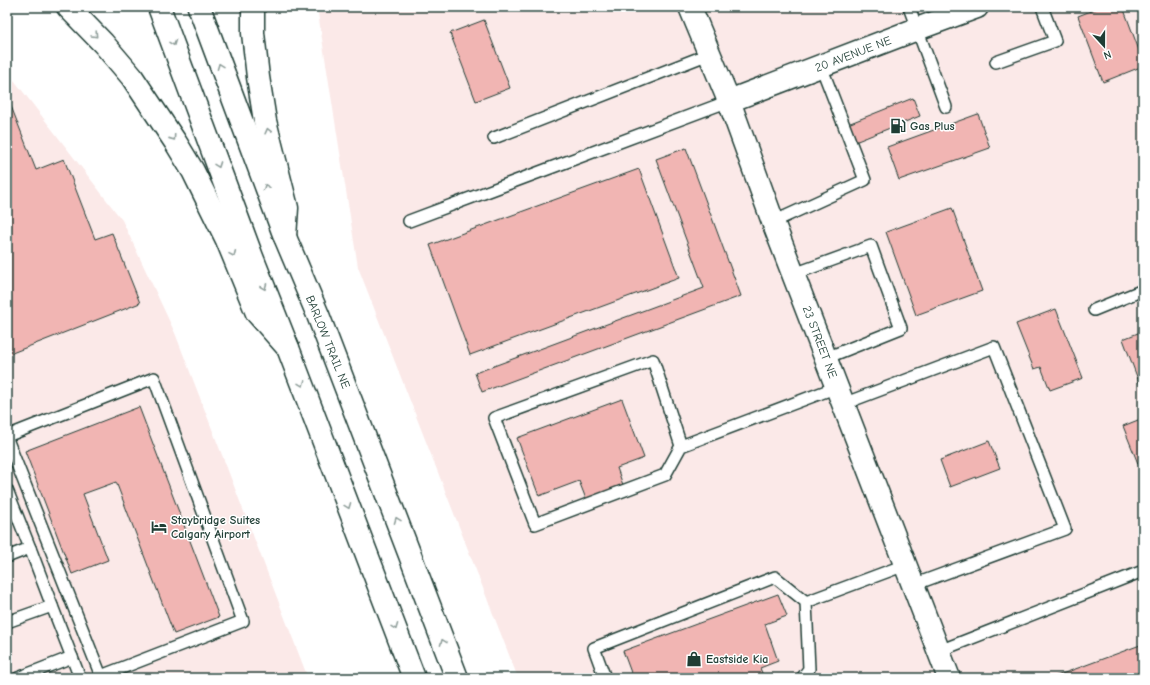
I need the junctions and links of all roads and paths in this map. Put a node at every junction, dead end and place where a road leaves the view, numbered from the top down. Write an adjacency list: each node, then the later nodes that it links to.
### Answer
1 (68, 7): 22 (main road, one-way to 22)
2 (159, 7): 22 (main road, one-way to 22)
3 (198, 7): 18 (main road, BARLOW TRAIL NE, one-way to 3)
4 (253, 7): 18 (main road, one-way to 4)
5 (690, 7): 10 (main road, 23 STREET NE)
6 (909, 7): 9 (lane)
7 (977, 7): 9 (main road, 20 AVENUE NE)
8 (1042, 7): 11 (lane)
9 (917, 29): 12 (main road, 20 AVENUE NE); 14 (lane)
10 (709, 54): 13 (main road, 23 STREET NE); 15 (lane)
11 (996, 62)
12 (821, 66): 13 (main road, 20 AVENUE NE); 17 (lane)
13 (729, 102): 16 (lane); 17 (main road, 23 STREET NE)
14 (946, 107)
15 (494, 138)
16 (409, 221)
17 (774, 222): 19 (main road, 23 STREET NE)
18 (285, 237): 43 (main road, BARLOW TRAIL NE, one-way to 18)
19 (794, 274): 23 (main road, 23 STREET NE); 23 (lane)
20 (1143, 290): 21 (lane)
21 (1094, 310)
22 (288, 348): 42 (main road, one-way to 42)
23 (826, 358): 24 (main road, 23 STREET NE)
24 (840, 395): 27 (lane); 31 (main road, 23 STREET NE); 33 (lane)
25 (7, 436): 39 (lane)
26 (7, 439): 39 (lane)
27 (681, 446): 27 (lane)
28 (7, 490): 29 (lane)
29 (30, 548): 30 (lane); 35 (lane)
30 (7, 557)
31 (905, 565): 33 (main road, 23 STREET NE); 34 (lane)
32 (1143, 571): 37 (lane)
33 (913, 585): 37 (main road, 23 STREET NE)
34 (806, 602): 44 (lane); 45 (lane)
35 (52, 606): 36 (lane); 38 (lane)
36 (7, 622)
37 (938, 651): 46 (main road, 23 STREET NE)
38 (72, 657): 40 (lane); 41 (lane)
39 (100, 677)
40 (18, 678)
41 (80, 678)
42 (414, 678)
43 (458, 678)
44 (606, 678)
45 (802, 678)
46 (949, 678)

